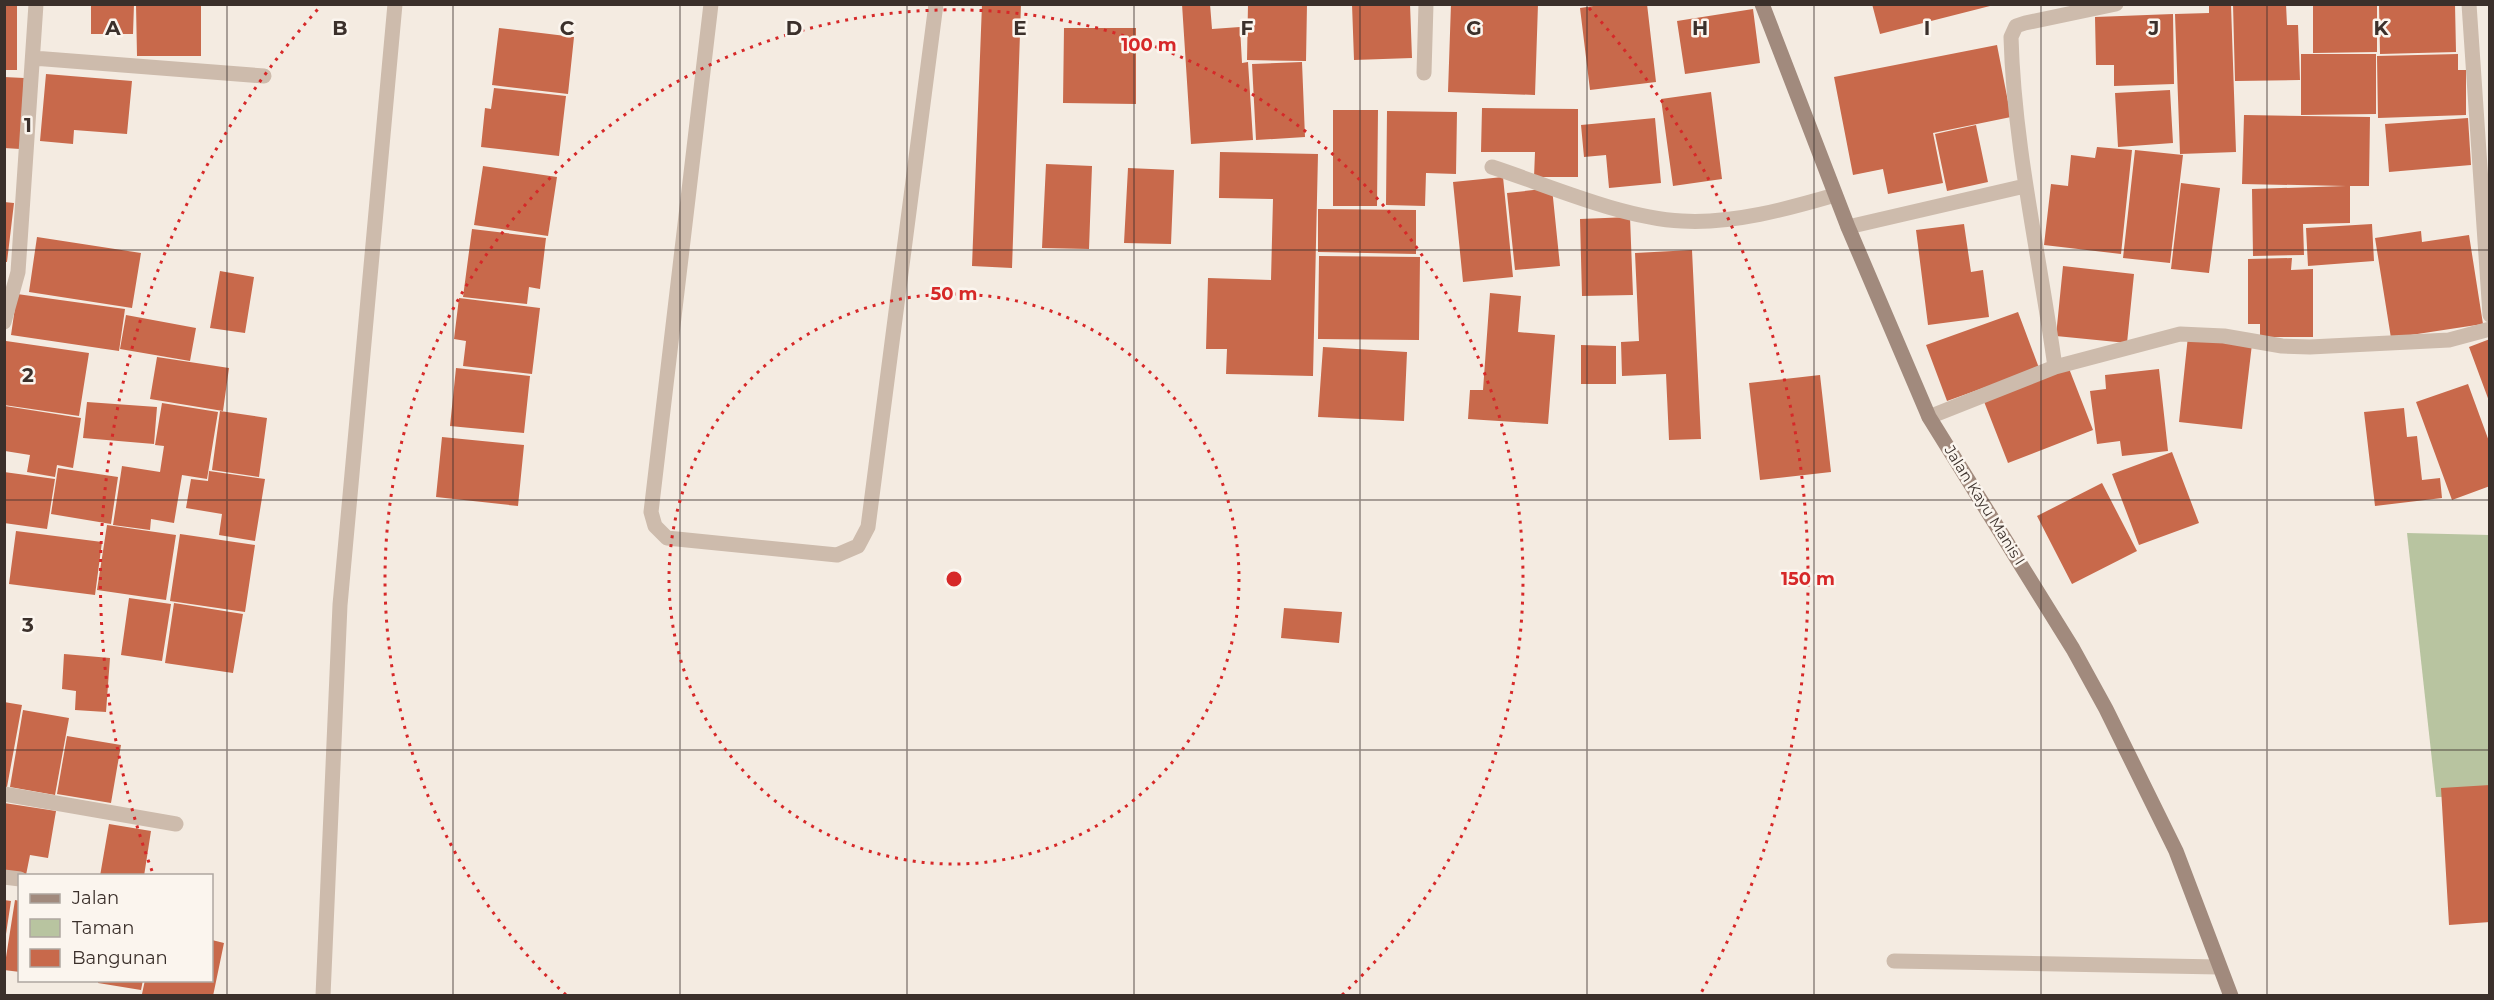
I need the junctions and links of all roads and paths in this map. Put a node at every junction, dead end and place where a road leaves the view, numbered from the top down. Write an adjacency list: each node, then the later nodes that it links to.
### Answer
1 (36, 4): 9 (street)
2 (395, 4): 26 (street)
3 (711, 4): 4 (street)
4 (936, 4)
5 (1426, 4): 10 (street)
6 (1762, 4): 14 (street, Jalan Kayu Manis I)
7 (2116, 4): 13 (street)
8 (2469, 4): 17 (street)
9 (33, 58): 11 (street); 16 (street)
10 (1424, 73)
11 (264, 76)
12 (1492, 167): 14 (street)
13 (2025, 186): 15 (street); 20 (street)
14 (1835, 195): 15 (street, Jalan Kayu Manis I)
15 (1848, 227): 21 (street, Jalan Kayu Manis I)
16 (11, 270): 18 (street)
17 (2490, 315)
18 (4, 322)
19 (2490, 328): 20 (street)
20 (2055, 367): 21 (street)
21 (1929, 417): 25 (street, Jalan Kayu Manis I)
22 (4, 794): 23 (street)
23 (176, 824)
24 (1894, 961): 25 (street)
25 (2219, 967): 27 (street, Jalan Kayu Manis I)
26 (324, 996)
27 (2231, 996)

